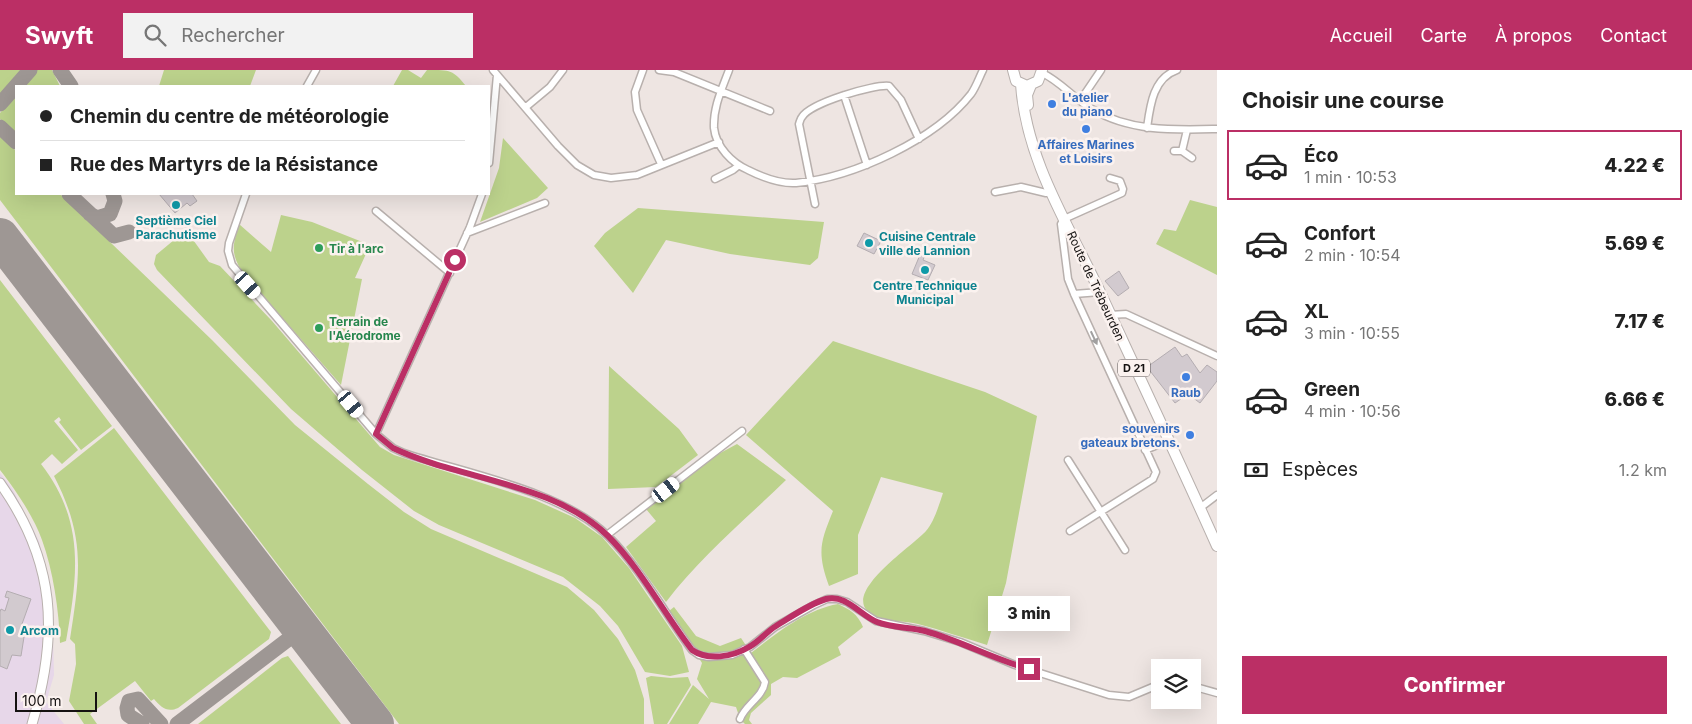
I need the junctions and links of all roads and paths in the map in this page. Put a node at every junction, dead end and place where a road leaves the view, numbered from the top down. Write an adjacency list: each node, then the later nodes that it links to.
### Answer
1 (316, 70): 12 (street)
2 (563, 70): 18 (street)
3 (643, 70): 29 (street)
4 (659, 70): 14 (street)
5 (729, 70): 14 (street)
6 (983, 70): 23 (street)
7 (1012, 70): 11 (main road)
8 (1101, 70): 17 (street)
9 (1177, 70): 20 (street)
10 (495, 73): 13 (street); 15 (street)
11 (1035, 78): 17 (street); 35 (main road, Route de Trébeurden / D 21)
12 (308, 85)
13 (508, 87): 15 (street); 18 (street)
14 (721, 91): 19 (street); 24 (street)
15 (495, 96): 27 (street)
16 (844, 96): 23 (street); 30 (street); 34 (street)
17 (1080, 101): 20 (street)
18 (526, 107): 29 (street)
19 (770, 111)
20 (1147, 128): 22 (street)
21 (1217, 129): 22 (street)
22 (1187, 130): 26 (street)
23 (919, 139): 30 (street)
24 (719, 142): 29 (street); 31 (street)
25 (1174, 151): 26 (street)
26 (1182, 151): 28 (street)
27 (490, 152)
28 (1192, 158)
29 (661, 164)
30 (867, 165): 34 (street)
31 (738, 166): 33 (street); 34 (street)
32 (1110, 178): 42 (street)
33 (715, 179)
34 (810, 179): 40 (street)
35 (1050, 190): 36 (street); 42 (main road, Route de Trébeurden / D 21)
36 (995, 192)
37 (246, 195): 50 (street)
38 (482, 195): 43 (street)
39 (545, 203): 43 (street)
40 (815, 204)
41 (376, 211): 44 (street)
42 (1064, 219): 45 (main road, Route de Trébeurden / D 21); 46 (street)
43 (467, 234): 44 (street)
44 (450, 273): 50 (street)
45 (1100, 292): 46 (street); 47 (main road, Route de Trébeurden / D 21)
46 (1074, 294): 52 (street, one-way to 52)
47 (1110, 315): 48 (street); 51 (main road, Route de Trébeurden / D 21)
48 (1217, 356)
49 (742, 431): 59 (street)
50 (376, 434): 59 (street)
51 (1168, 441): 52 (street); 56 (main road, Route de Trébeurden / D 21)
52 (1145, 450): 57 (street)
53 (1068, 460): 57 (street)
54 (0, 483): 67 (main road)
55 (1217, 495): 56 (street)
56 (1200, 508): 60 (main road, Route de Trébeurden / D 21)
57 (1101, 511): 58 (street); 61 (street)
58 (1070, 531)
59 (607, 535): 62 (street)
60 (1217, 546)
61 (1125, 550)
62 (744, 649): 63 (street); 66 (street)
63 (1151, 688)
64 (1201, 689): 65 (street)
65 (1217, 693)
66 (740, 719)
67 (32, 724)

